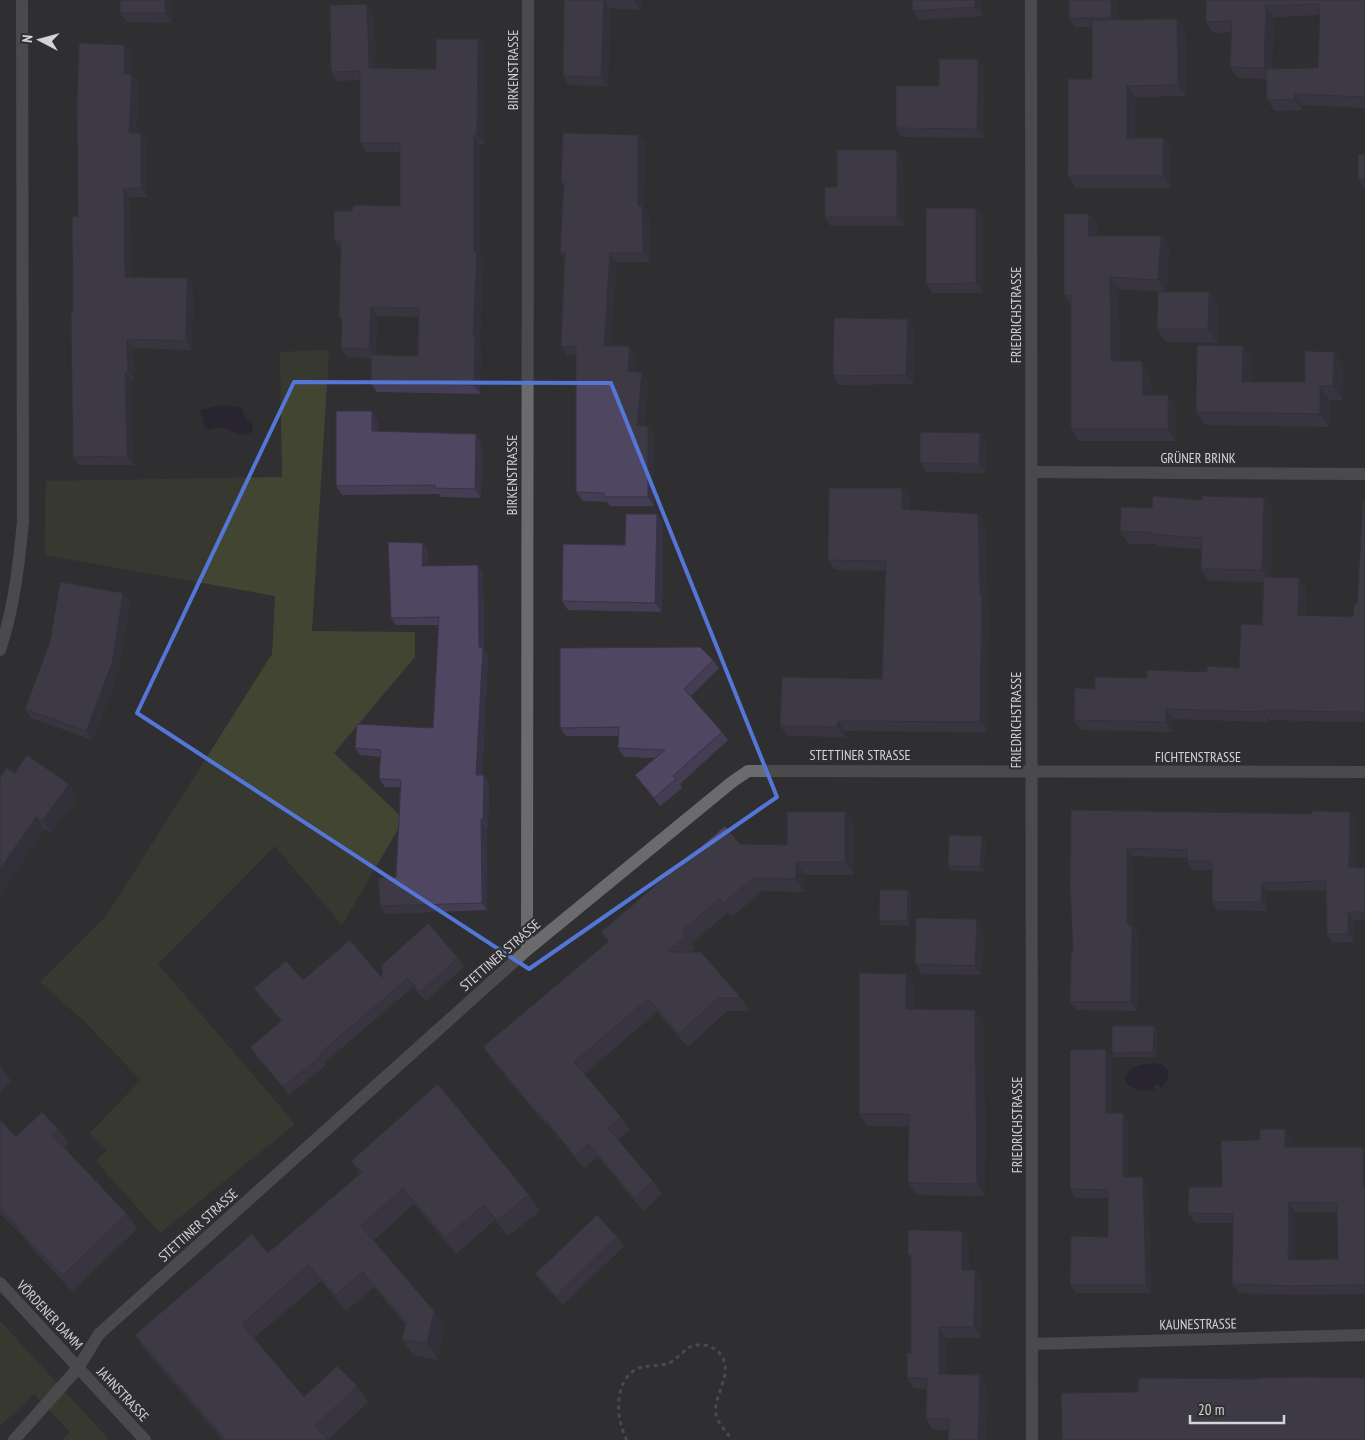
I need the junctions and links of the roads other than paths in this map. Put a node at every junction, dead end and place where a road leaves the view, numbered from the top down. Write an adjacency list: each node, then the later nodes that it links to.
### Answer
1 (22, 0): 6 (street)
2 (528, 0): 9 (street, BIRKENSTRASSE)
3 (1031, 0): 4 (street, FRIEDRICHSTRASSE)
4 (1031, 472): 5 (street, GRÜNER BRINK); 7 (street, FRIEDRICHSTRASSE)
5 (1365, 474)
6 (0, 650)
7 (1031, 771): 8 (street, FICHTENSTRASSE); 9 (street, STETTINER STRASSE); 12 (street, FRIEDRICHSTRASSE)
8 (1365, 772)
9 (527, 950): 13 (street, STETTINER STRASSE)
10 (0, 1283): 13 (street, VÖRDENER DAMM)
11 (1365, 1335): 12 (street, KAUNESTRASSE)
12 (1033, 1344): 16 (street, FRIEDRICHSTRASSE)
13 (78, 1368): 14 (street, STETTINER STRASSE); 15 (street, JAHNSTRASSE)
14 (14, 1440)
15 (145, 1440)
16 (1032, 1440)

